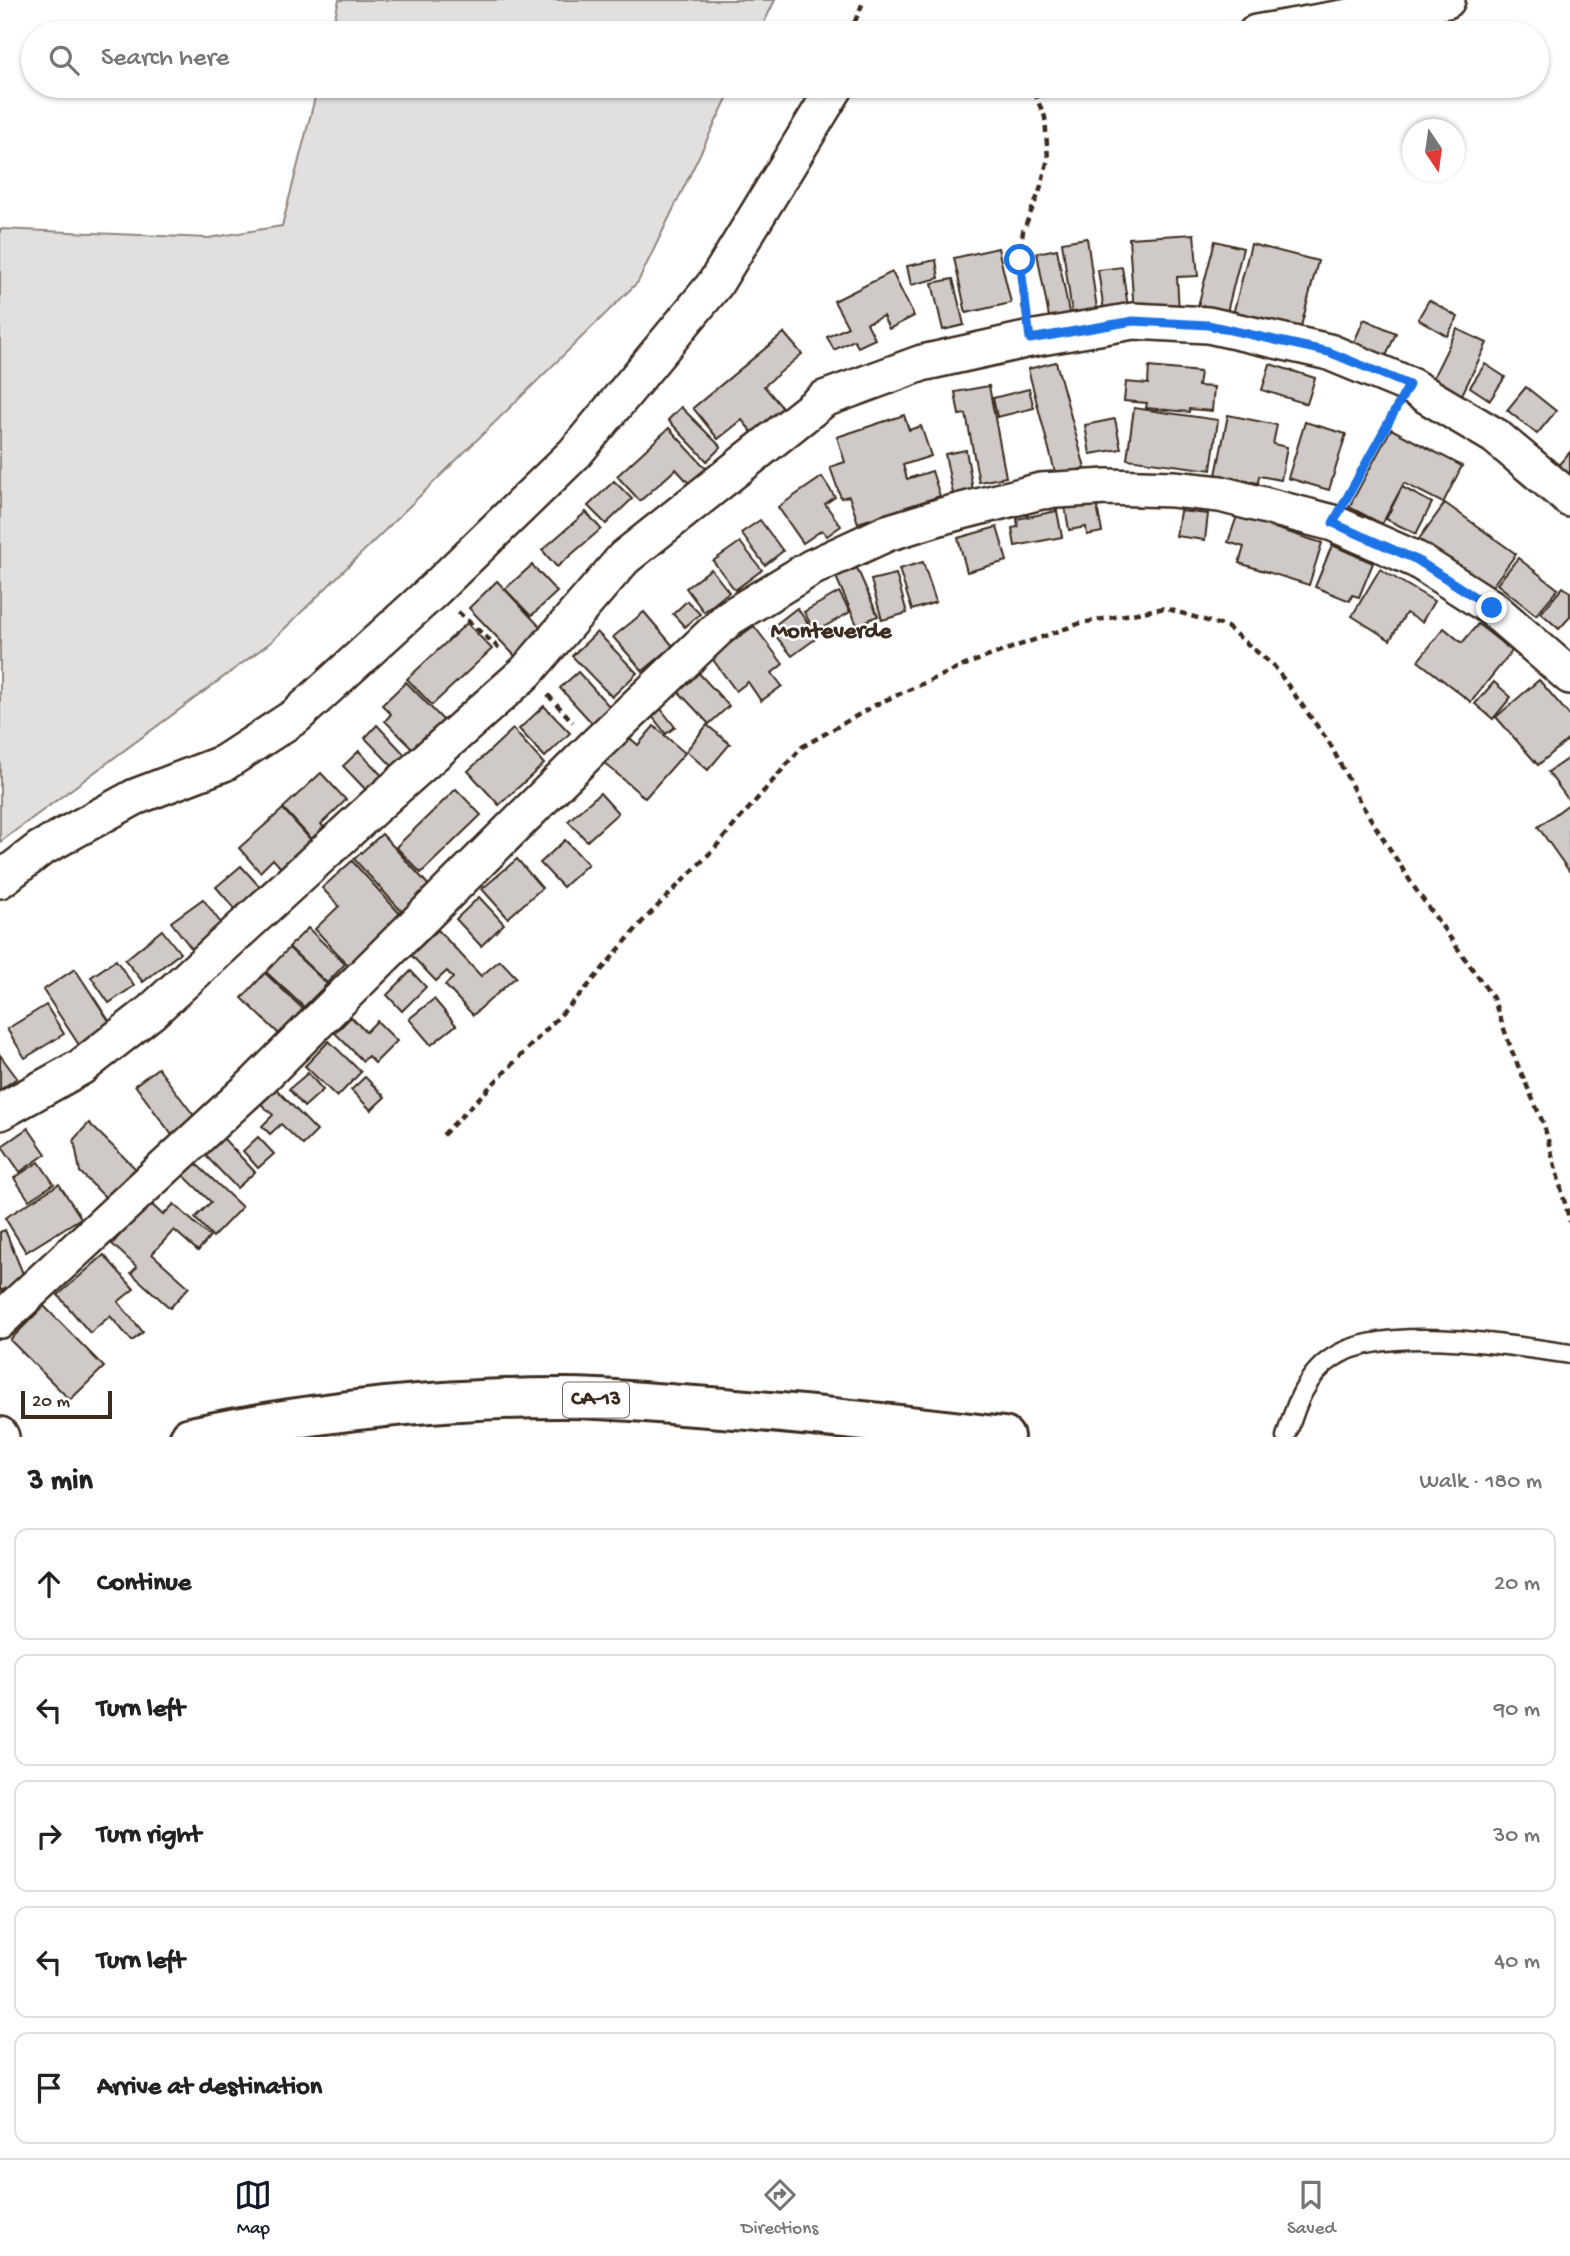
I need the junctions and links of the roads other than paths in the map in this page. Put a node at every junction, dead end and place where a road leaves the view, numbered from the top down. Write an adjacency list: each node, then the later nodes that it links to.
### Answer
1 (1447, 0): 2 (street)
2 (1325, 21)
3 (829, 98): 6 (street)
4 (1570, 499): 7 (street)
5 (1570, 676): 8 (street)
6 (0, 880)
7 (0, 1112)
8 (0, 1320)
9 (1570, 1354): 12 (lane)
10 (190, 1437): 11 (highway, CA-13)
11 (1004, 1437)
12 (1286, 1437)

